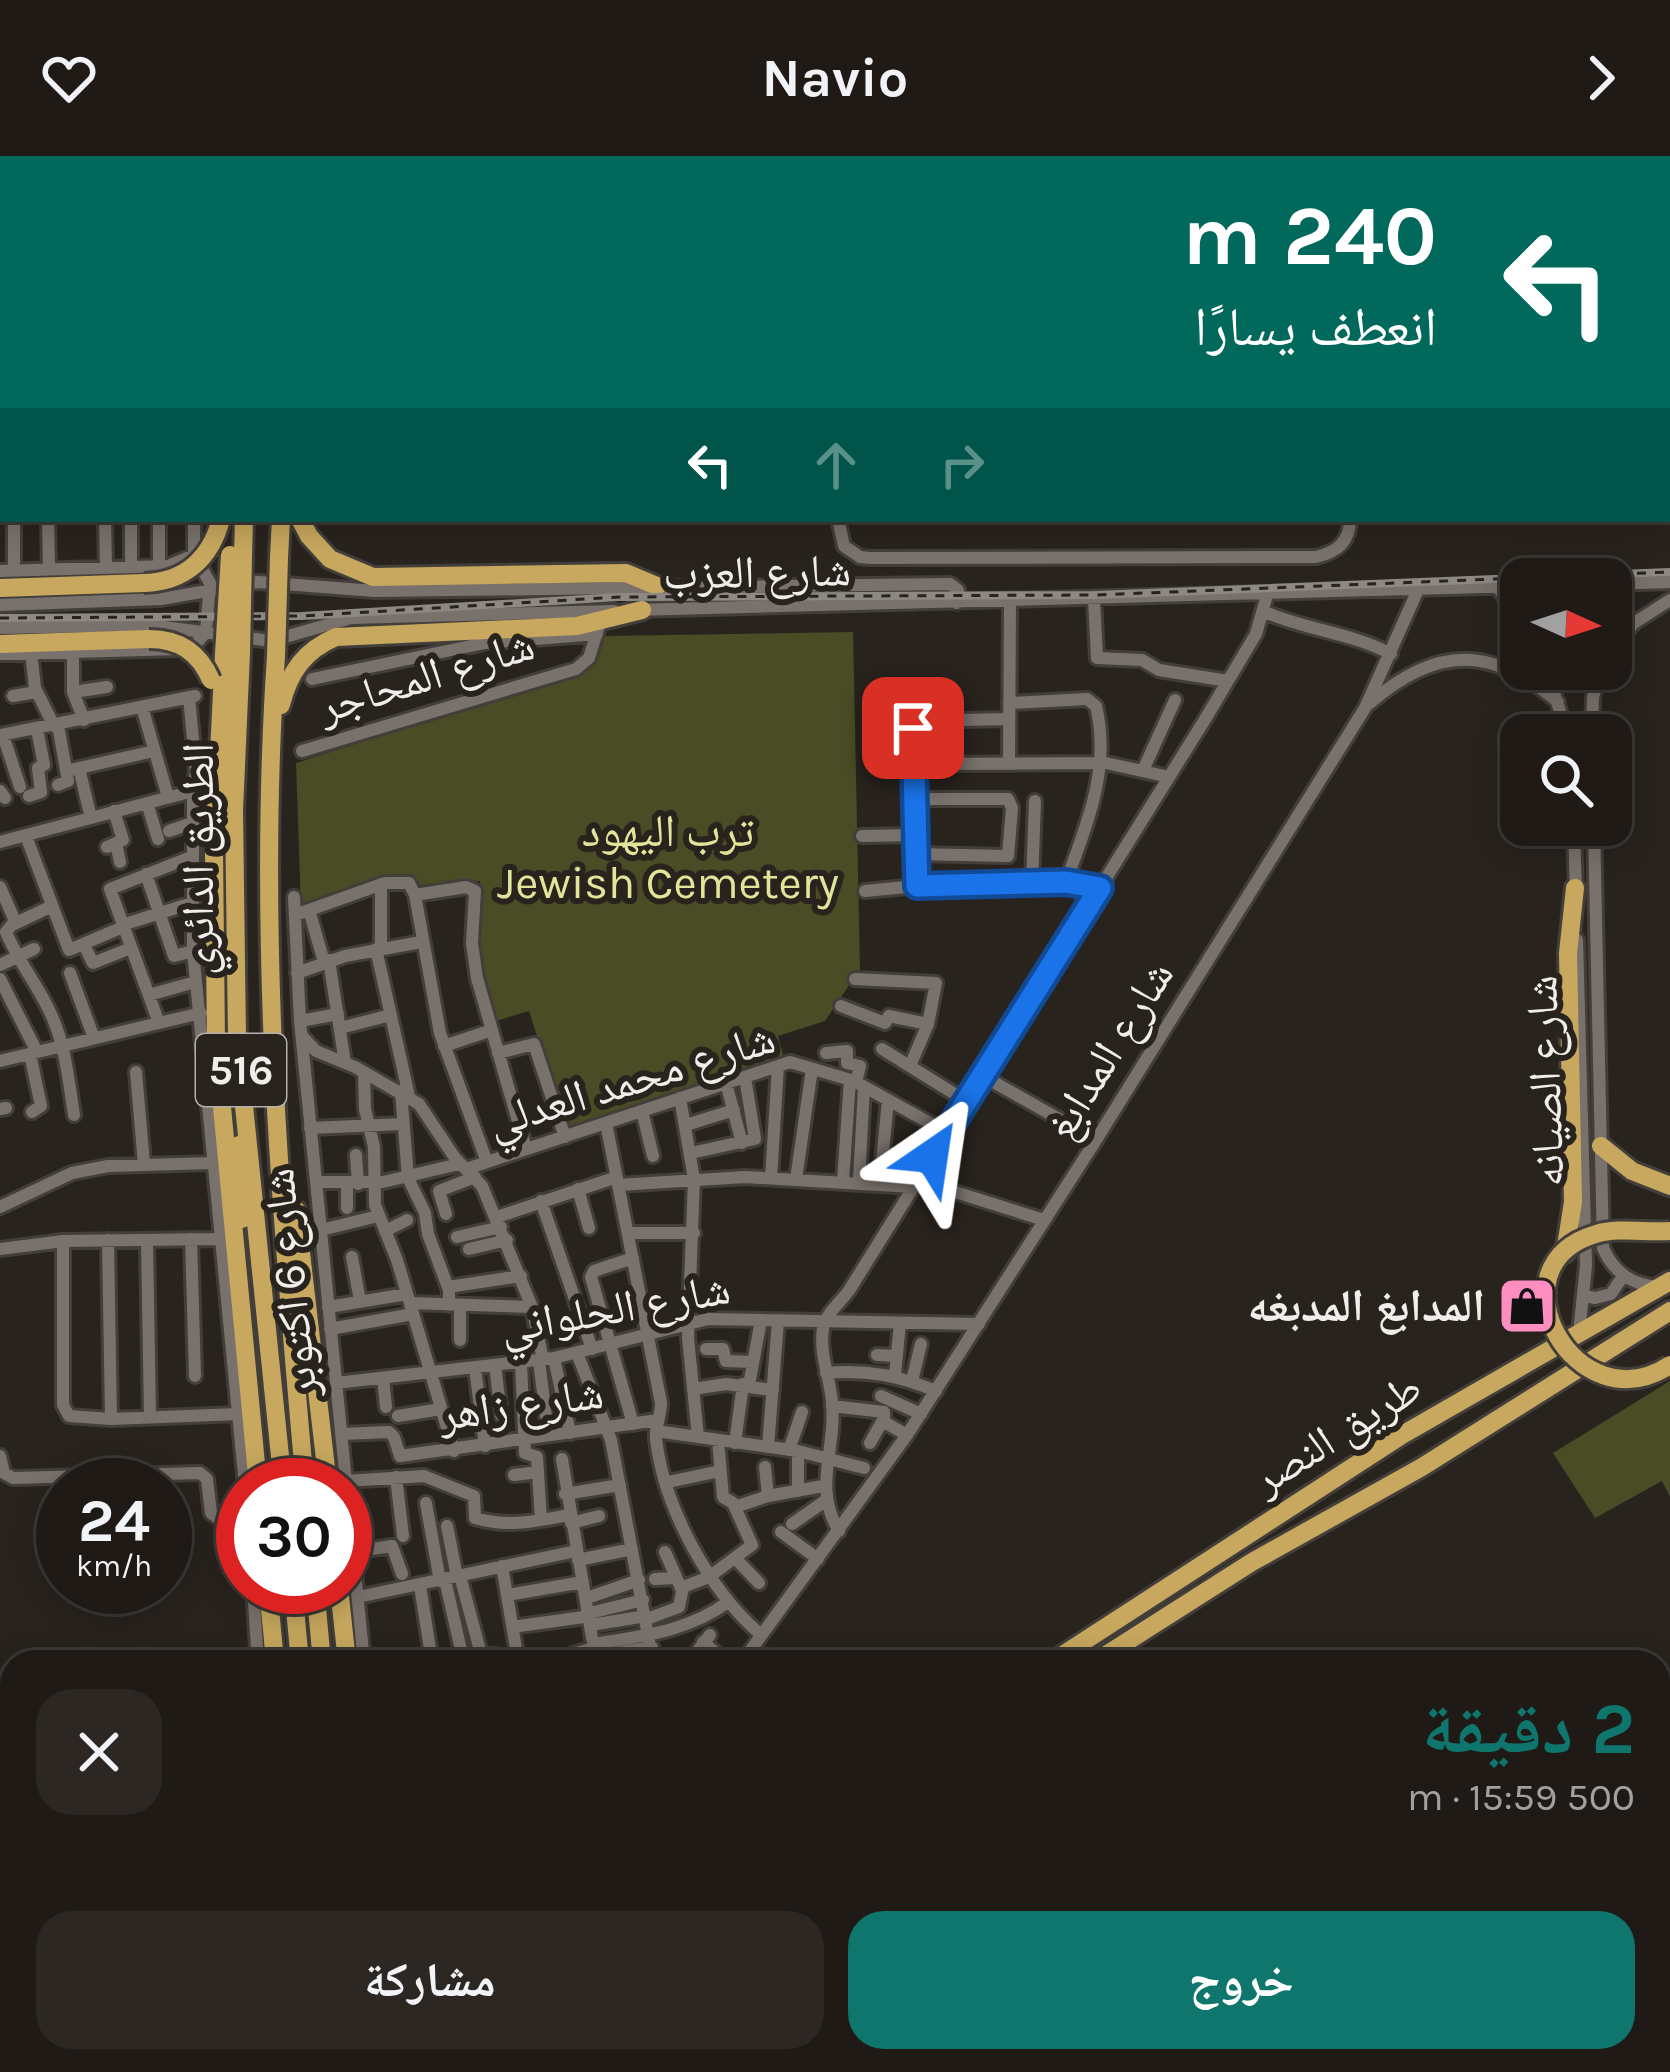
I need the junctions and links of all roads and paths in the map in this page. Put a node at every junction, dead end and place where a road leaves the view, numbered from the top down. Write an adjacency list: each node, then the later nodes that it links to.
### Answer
1 (14, 522): 18 (street)
2 (48, 522): 17 (street)
3 (105, 522): 16 (street)
4 (131, 522): 15 (street)
5 (159, 522): 14 (street)
6 (194, 522): 13 (street)
7 (219, 522): 23 (highway, bridge)
8 (244, 522): 43 (highway, الطريق الدائري / 516, bridge)
9 (280, 522): 65 (highway, الطريق الدائري / 516, bridge)
10 (302, 522): 21 (highway)
11 (839, 522): 12 (street)
12 (1349, 522)
13 (194, 555): 14 (street); 24 (street)
14 (159, 566): 15 (street)
15 (131, 567): 16 (street)
16 (106, 568): 17 (street)
17 (49, 569): 18 (street)
18 (7, 571)
19 (1670, 582): 20 (street)
20 (1632, 583)
21 (657, 586): 24 (street); 30 (street)
22 (1498, 587): 25 (street); 26 (street, شارع العزب)
23 (0, 588)
24 (211, 588): 32 (street); 38 (street)
25 (1500, 590)
26 (1417, 592): 27 (street, شارع العزب); 44 (street, شارع المدابغ)
27 (1267, 595): 28 (street, شارع العزب); 34 (street)
28 (1094, 599): 31 (street, شارع العزب); 46 (street)
29 (1670, 600): 36 (street)
30 (957, 603): 31 (street, شارع العزب); 33 (street, شارع العزب)
31 (1010, 603): 54 (street)
32 (0, 605)
33 (642, 610): 35 (highway)
34 (1263, 611): 44 (street); 46 (street)
35 (600, 623): 38 (street, شارع العزب); 45 (street); 65 (highway); 66 (street, شارع المحاجر)
36 (1632, 625)
37 (0, 628): 38 (street, شارع العزب)
38 (206, 632): 40 (street)
39 (0, 644): 57 (highway, bridge)
40 (73, 651): 41 (street); 50 (street)
41 (31, 652): 42 (street); 49 (street)
42 (0, 654)
43 (233, 654): 57 (highway); 137 (highway, الطريق الدائري / 516)
44 (1391, 654): 56 (street, شارع المدابغ)
45 (312, 679)
46 (1228, 681): 73 (street)
47 (106, 687): 50 (street)
48 (1554, 690): 53 (street)
49 (36, 692): 51 (street); 61 (street)
50 (74, 692): 60 (street)
51 (13, 696)
52 (1174, 700): 72 (street)
53 (1558, 702): 56 (street, شارع المدابغ); 58 (street)
54 (1009, 703): 59 (street); 68 (street)
55 (142, 707): 60 (street); 64 (street); 75 (street)
56 (1365, 708): 170 (street, شارع المدابغ)
57 (221, 711): 231 (highway)
58 (1562, 714)
59 (1009, 719): 67 (street); 69 (street)
60 (84, 720): 61 (street)
61 (56, 725): 62 (street); 71 (street)
62 (38, 729): 63 (street); 70 (street)
63 (1, 735): 70 (street)
64 (154, 751): 71 (street); 76 (street)
65 (270, 751): 134 (highway, الطريق الدائري / 516)
66 (302, 752)
67 (1009, 763): 68 (street); 69 (street)
68 (1099, 763): 72 (street); 93 (street)
69 (915, 764): 77 (street)
70 (44, 765): 71 (street)
71 (70, 767): 74 (street); 81 (street)
72 (1144, 768): 73 (street)
73 (1169, 777): 98 (street)
74 (58, 784)
75 (193, 791): 76 (street); 82 (street)
76 (167, 797): 79 (street)
77 (915, 799): 83 (street); 89 (street)
78 (1035, 801): 95 (street)
79 (147, 802): 80 (street); 82 (street)
80 (114, 812): 81 (street); 91 (street)
81 (92, 818): 84 (street)
82 (192, 823): 90 (street)
83 (916, 835): 85 (street); 89 (street)
84 (26, 836): 86 (street); 104 (street)
85 (862, 836)
86 (0, 842)
87 (1575, 846): 99 (street, شارع الصيانه)
88 (1594, 846): 172 (street, شارع الصيانه)
89 (916, 854): 96 (street)
90 (191, 857): 92 (street); 103 (street)
91 (120, 862)
92 (146, 874): 107 (street); 110 (street)
93 (1066, 882): 95 (street); 98 (street)
94 (381, 884): 101 (street); 106 (street); 114 (street)
95 (1032, 884): 96 (street)
96 (917, 886): 100 (street)
97 (0, 887): 105 (street)
98 (1100, 888): 152 (street)
99 (1576, 888): 217 (highway); 224 (street, شارع الصيانه)
100 (865, 891)
101 (415, 895): 111 (street); 133 (street)
102 (294, 897): 108 (street, شارع 6 اكتوبر)
103 (192, 903): 107 (street); 116 (street)
104 (52, 906): 109 (street); 112 (street)
105 (5, 910): 109 (street)
106 (309, 910): 108 (street); 118 (street)
107 (159, 913): 110 (street); 116 (street)
108 (295, 915): 121 (street, شارع 6 اكتوبر)
109 (14, 923): 117 (street)
110 (123, 926): 112 (street); 113 (street)
111 (421, 941): 114 (street); 139 (street)
112 (84, 945): 113 (street)
113 (131, 948): 125 (street)
114 (379, 948): 118 (street); 128 (street)
115 (34, 949): 117 (street)
116 (193, 951): 124 (street)
117 (16, 957): 119 (street); 138 (street)
118 (327, 961): 121 (street); 130 (street)
119 (0, 965)
120 (70, 973): 136 (street)
121 (297, 973): 129 (street, شارع 6 اكتوبر)
122 (0, 979): 141 (street)
123 (855, 979): 132 (street)
124 (195, 982): 125 (street); 127 (street)
125 (149, 995): 131 (street)
126 (841, 1006): 132 (street)
127 (201, 1013): 131 (street); 178 (street)
128 (391, 1015): 130 (street); 155 (street)
129 (300, 1021): 130 (street); 135 (street, شارع 6 اكتوبر)
130 (339, 1021): 145 (street)
131 (159, 1023): 136 (street)
132 (928, 1024): 147 (street)
133 (492, 1030): 139 (street); 142 (street)
134 (274, 1036): 300 (highway, الطريق الدائري / 516); 301 (highway)
135 (302, 1036): 145 (street); 167 (street, شارع 6 اكتوبر)
136 (94, 1038): 138 (street)
137 (237, 1038): 231 (highway); 299 (highway, الطريق الدائري / 516)
138 (63, 1046): 141 (street); 162 (street)
139 (444, 1046): 177 (street)
140 (882, 1048): 147 (street)
141 (34, 1053): 144 (street); 161 (street)
142 (499, 1053): 169 (street); 173 (street)
143 (826, 1053): 154 (street)
144 (0, 1061)
145 (345, 1063): 150 (street)
146 (778, 1066): 148 (street, شارع محمد العدلي); 151 (street, شارع محمد العدلي); 182 (street)
147 (910, 1066): 158 (street)
148 (812, 1069): 154 (street, شارع محمد العدلي); 184 (street)
149 (136, 1072): 179 (street)
150 (364, 1072): 155 (street); 166 (street)
151 (745, 1076): 153 (street, شارع محمد العدلي); 171 (street)
152 (983, 1076): 158 (street); 170 (street)
153 (727, 1083): 156 (street, شارع محمد العدلي); 159 (street)
154 (856, 1083): 157 (street, شارع محمد العدلي); 185 (street); 187 (street)
155 (405, 1094): 164 (street); 180 (street)
156 (680, 1098): 160 (street, شارع محمد العدلي); 165 (street)
157 (888, 1100): 168 (street, شارع محمد العدلي); 189 (street)
158 (966, 1101): 168 (street)
159 (734, 1110): 165 (street); 171 (street)
160 (642, 1111): 163 (street, شارع محمد العدلي); 176 (street)
161 (32, 1112)
162 (74, 1115)
163 (606, 1123): 169 (street, شارع محمد العدلي); 186 (street)
164 (403, 1124): 166 (street); 181 (street)
165 (686, 1125): 174 (street)
166 (369, 1126): 167 (street); 191 (street)
167 (310, 1127): 188 (street, شارع 6 اكتوبر)
168 (946, 1132): 190 (street)
169 (565, 1137): 173 (street, شارع محمد العدلي)
170 (1096, 1140): 201 (street, شارع المدابغ)
171 (748, 1142): 174 (street)
172 (1600, 1146): 192 (highway); 221 (street, شارع الصيانه)
173 (526, 1149): 177 (street, شارع محمد العدلي)
174 (691, 1153): 183 (street)
175 (356, 1155): 191 (street)
176 (653, 1156)
177 (487, 1162): 180 (street, شارع محمد العدلي)
178 (213, 1163): 179 (street); 211 (street)
179 (144, 1164): 196 (street)
180 (467, 1170): 181 (street, شارع محمد العدلي); 199 (street); 202 (street)
181 (408, 1178): 191 (street, شارع محمد العدلي); 223 (street)
182 (771, 1178): 183 (street); 184 (street)
183 (694, 1179): 186 (street); 208 (street)
184 (796, 1179): 185 (street)
185 (843, 1180): 187 (street)
186 (618, 1181): 193 (street); 207 (street)
187 (859, 1181): 189 (street)
188 (316, 1182): 191 (street, شارع محمد العدلي); 204 (street, شارع 6 اكتوبر)
189 (880, 1183): 190 (street)
190 (915, 1183): 201 (street); 234 (street)
191 (359, 1184): 197 (street); 198 (street)
192 (1670, 1186)
193 (578, 1189): 194 (street); 203 (street)
194 (541, 1201): 202 (street); 244 (street)
195 (392, 1202): 198 (street)
196 (0, 1207)
197 (347, 1208)
198 (377, 1212): 204 (street); 205 (street)
199 (446, 1214)
200 (407, 1220): 205 (street)
201 (1044, 1220): 237 (street, شارع المدابغ)
202 (502, 1228): 209 (street); 216 (street); 220 (street)
203 (590, 1228)
204 (321, 1230): 228 (street, شارع 6 اكتوبر)
205 (385, 1231): 226 (street)
206 (1670, 1231): 217 (highway, bridge)
207 (628, 1233): 208 (street); 219 (street)
208 (694, 1233): 235 (street)
209 (457, 1237)
210 (190, 1239): 211 (street); 214 (street); 257 (street)
211 (218, 1239): 271 (street)
212 (108, 1240): 213 (street); 214 (street); 277 (street)
213 (62, 1241): 215 (street); 277 (street)
214 (147, 1241): 275 (street)
215 (0, 1249)
216 (469, 1250)
217 (1565, 1253): 253 (highway, bridge)
218 (352, 1257): 225 (street)
219 (633, 1258): 239 (street); 242 (street)
220 (521, 1276): 223 (street); 229 (street)
221 (1623, 1276): 222 (street); 224 (street)
222 (1665, 1284): 240 (highway, طريق النصر)
223 (448, 1287): 227 (street)
224 (1585, 1295): 240 (street, شارع الصيانه)
225 (360, 1301): 226 (street); 228 (street)
226 (410, 1304): 227 (street); 238 (street); 255 (street)
227 (454, 1305): 229 (street); 241 (street)
228 (328, 1307): 238 (street, شارع 6 اكتوبر)
229 (532, 1307): 249 (street)
230 (1670, 1312): 305 (highway, طريق النصر)
231 (241, 1318): 298 (highway)
232 (760, 1320): 233 (street, شارع الحلواني); 235 (street, شارع الحلواني); 250 (street)
233 (778, 1321): 234 (street, شارع الحلواني); 264 (street)
234 (825, 1322): 236 (street, شارع الحلواني); 256 (street)
235 (688, 1323): 239 (street, شارع الحلواني); 263 (street)
236 (900, 1323): 237 (street, شارع الحلواني); 248 (street)
237 (979, 1324): 265 (street, شارع المدابغ)
238 (330, 1329): 261 (street, شارع 6 اكتوبر)
239 (647, 1333): 242 (street, شارع الحلواني); 280 (street)
240 (1579, 1334): 285 (highway, طريق النصر)
241 (460, 1340)
242 (613, 1343): 244 (street, شارع الحلواني); 279 (street)
243 (921, 1344): 260 (street)
244 (592, 1349): 246 (street, شارع الحلواني)
245 (706, 1349): 250 (street)
246 (577, 1353): 249 (street, شارع الحلواني); 281 (street)
247 (877, 1355): 248 (street)
248 (897, 1355): 258 (street)
249 (545, 1360): 251 (street, شارع الحلواني); 274 (street); 282 (street)
250 (753, 1362): 262 (street)
251 (521, 1363): 252 (street, شارع الحلواني); 287 (street)
252 (495, 1365): 254 (street, شارع الحلواني); 273 (street)
253 (1670, 1366)
254 (475, 1367): 255 (street, شارع الحلواني); 291 (street)
255 (430, 1373): 259 (street, شارع الحلواني); 269 (street)
256 (826, 1373): 258 (street); 267 (street)
257 (195, 1376)
258 (895, 1376): 260 (street)
259 (383, 1378): 261 (street, شارع الحلواني); 268 (street)
260 (912, 1382): 265 (street)
261 (335, 1383): 283 (street, شارع 6 اكتوبر)
262 (746, 1385): 263 (street); 264 (street); 290 (street)
263 (693, 1389): 286 (street)
264 (772, 1390): 292 (street)
265 (936, 1391): 272 (street, شارع المدابغ)
266 (880, 1396): 272 (street)
267 (832, 1406): 278 (street); 303 (street)
268 (386, 1407)
269 (441, 1409): 276 (street); 293 (street)
270 (802, 1412): 294 (street)
271 (238, 1414): 275 (street); 297 (street)
272 (921, 1414): 284 (street, شارع المدابغ)
273 (501, 1415)
274 (546, 1416)
275 (149, 1417): 277 (street)
276 (398, 1417)
277 (111, 1419)
278 (884, 1420): 284 (street); 289 (street)
279 (633, 1424): 280 (street, شارع زاهر); 281 (street, شارع زاهر)
280 (657, 1425): 286 (street, شارع زاهر); 313 (street)
281 (608, 1427): 282 (street, شارع زاهر); 314 (street)
282 (570, 1433): 287 (street, شارع زاهر)
283 (340, 1434): 295 (street, شارع زاهر); 302 (street, شارع 6 اكتوبر)
284 (907, 1435): 326 (street, شارع المدابغ)
285 (1402, 1435): 305 (highway); 372 (highway, طريق النصر)
286 (698, 1437): 288 (street, شارع زاهر)
287 (525, 1439): 291 (street, شارع زاهر); 307 (street)
288 (718, 1440): 290 (street, شارع زاهر); 308 (street)
289 (871, 1443)
290 (735, 1444): 292 (street, شارع زاهر)
291 (485, 1446): 293 (street, شارع زاهر)
292 (767, 1448): 294 (street, شارع زاهر)
293 (454, 1450): 295 (street, شارع زاهر)
294 (794, 1451): 303 (street, شارع زاهر); 315 (street)
295 (398, 1455): 311 (street)
296 (0, 1456): 322 (street)
297 (242, 1458)
298 (255, 1458)
299 (280, 1458)
300 (303, 1458)
301 (333, 1458)
302 (338, 1458)
303 (827, 1458): 306 (street, شارع زاهر); 316 (street)
304 (562, 1459): 317 (street)
305 (1422, 1467): 373 (highway, طريق النصر)
306 (864, 1468)
307 (538, 1472): 310 (street); 324 (street)
308 (720, 1472): 313 (street); 320 (street)
309 (771, 1474): 318 (street)
310 (514, 1475)
311 (398, 1476): 312 (street); 324 (street); 327 (street)
312 (372, 1479)
313 (668, 1482): 336 (street)
314 (620, 1485): 317 (street); 329 (street)
315 (798, 1491): 316 (street); 318 (street)
316 (824, 1493): 326 (street); 333 (street)
317 (565, 1494): 323 (street)
318 (768, 1496): 320 (street)
319 (426, 1503): 337 (street)
320 (735, 1507): 332 (street)
321 (599, 1516): 323 (street)
322 (216, 1517)
323 (570, 1519): 324 (street); 331 (street)
324 (541, 1520)
325 (447, 1526): 337 (street)
326 (838, 1531): 333 (street, شارع المدابغ)
327 (403, 1536)
328 (372, 1549): 335 (street)
329 (632, 1549): 331 (street); 339 (street)
330 (665, 1552): 341 (street)
331 (577, 1555): 334 (street); 340 (street)
332 (735, 1558): 336 (street); 342 (street)
333 (818, 1559): 358 (street, شارع المدابغ)
334 (502, 1566): 337 (street); 345 (street)
335 (402, 1574)
336 (709, 1576): 341 (street); 348 (street)
337 (450, 1579): 343 (street); 367 (street); 368 (street)
338 (656, 1579): 341 (street)
339 (639, 1580): 346 (street); 347 (street)
340 (583, 1582): 345 (street); 346 (street)
341 (678, 1583): 355 (street)
342 (758, 1583)
343 (419, 1586): 344 (street); 366 (street)
344 (372, 1594)
345 (506, 1595): 357 (street)
346 (587, 1598): 356 (street)
347 (644, 1600): 355 (street); 356 (street)
348 (728, 1602): 358 (street); 359 (street)
349 (257, 1614): 360 (street)
350 (266, 1614): 361 (highway)
351 (296, 1614): 362 (highway)
352 (318, 1614): 363 (highway)
353 (346, 1614): 364 (highway)
354 (358, 1614): 365 (street, شارع 6 اكتوبر)
355 (647, 1617): 356 (street); 359 (street)
356 (591, 1618): 357 (street); 370 (street)
357 (512, 1628): 369 (street)
358 (761, 1635): 371 (street, شارع المدابغ)
359 (652, 1648)
360 (262, 1650)
361 (264, 1650)
362 (299, 1650)
363 (321, 1650)
364 (355, 1650)
365 (358, 1650)
366 (430, 1650)
367 (461, 1650)
368 (479, 1650)
369 (517, 1650)
370 (596, 1650)
371 (750, 1650)
372 (1071, 1650)
373 (1114, 1650)

